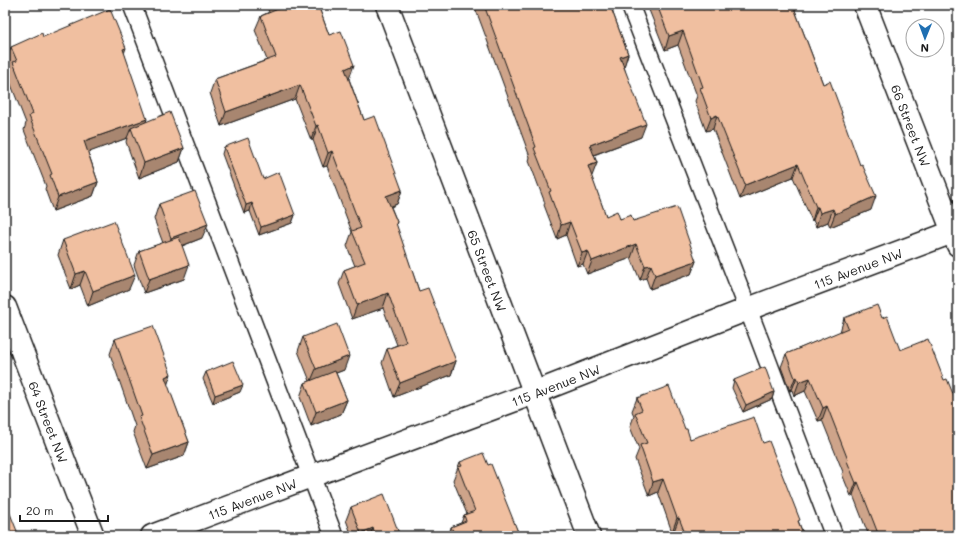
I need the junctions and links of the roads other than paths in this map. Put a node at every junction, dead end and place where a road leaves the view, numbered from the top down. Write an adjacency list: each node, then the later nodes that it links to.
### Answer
1 (132, 5): 9 (lane)
2 (387, 5): 8 (street, 65 Street NW)
3 (630, 5): 7 (lane)
4 (866, 5): 5 (street, 66 Street NW)
5 (956, 235): 7 (street, 115 Avenue NW)
6 (5, 307): 10 (street, 64 Street NW)
7 (748, 309): 8 (street, 115 Avenue NW); 14 (lane)
8 (534, 393): 9 (street, 115 Avenue NW); 13 (street, 65 Street NW)
9 (311, 476): 11 (street, 115 Avenue NW); 12 (lane)
10 (93, 536)
11 (152, 536)
12 (334, 536)
13 (589, 536)
14 (834, 536)

